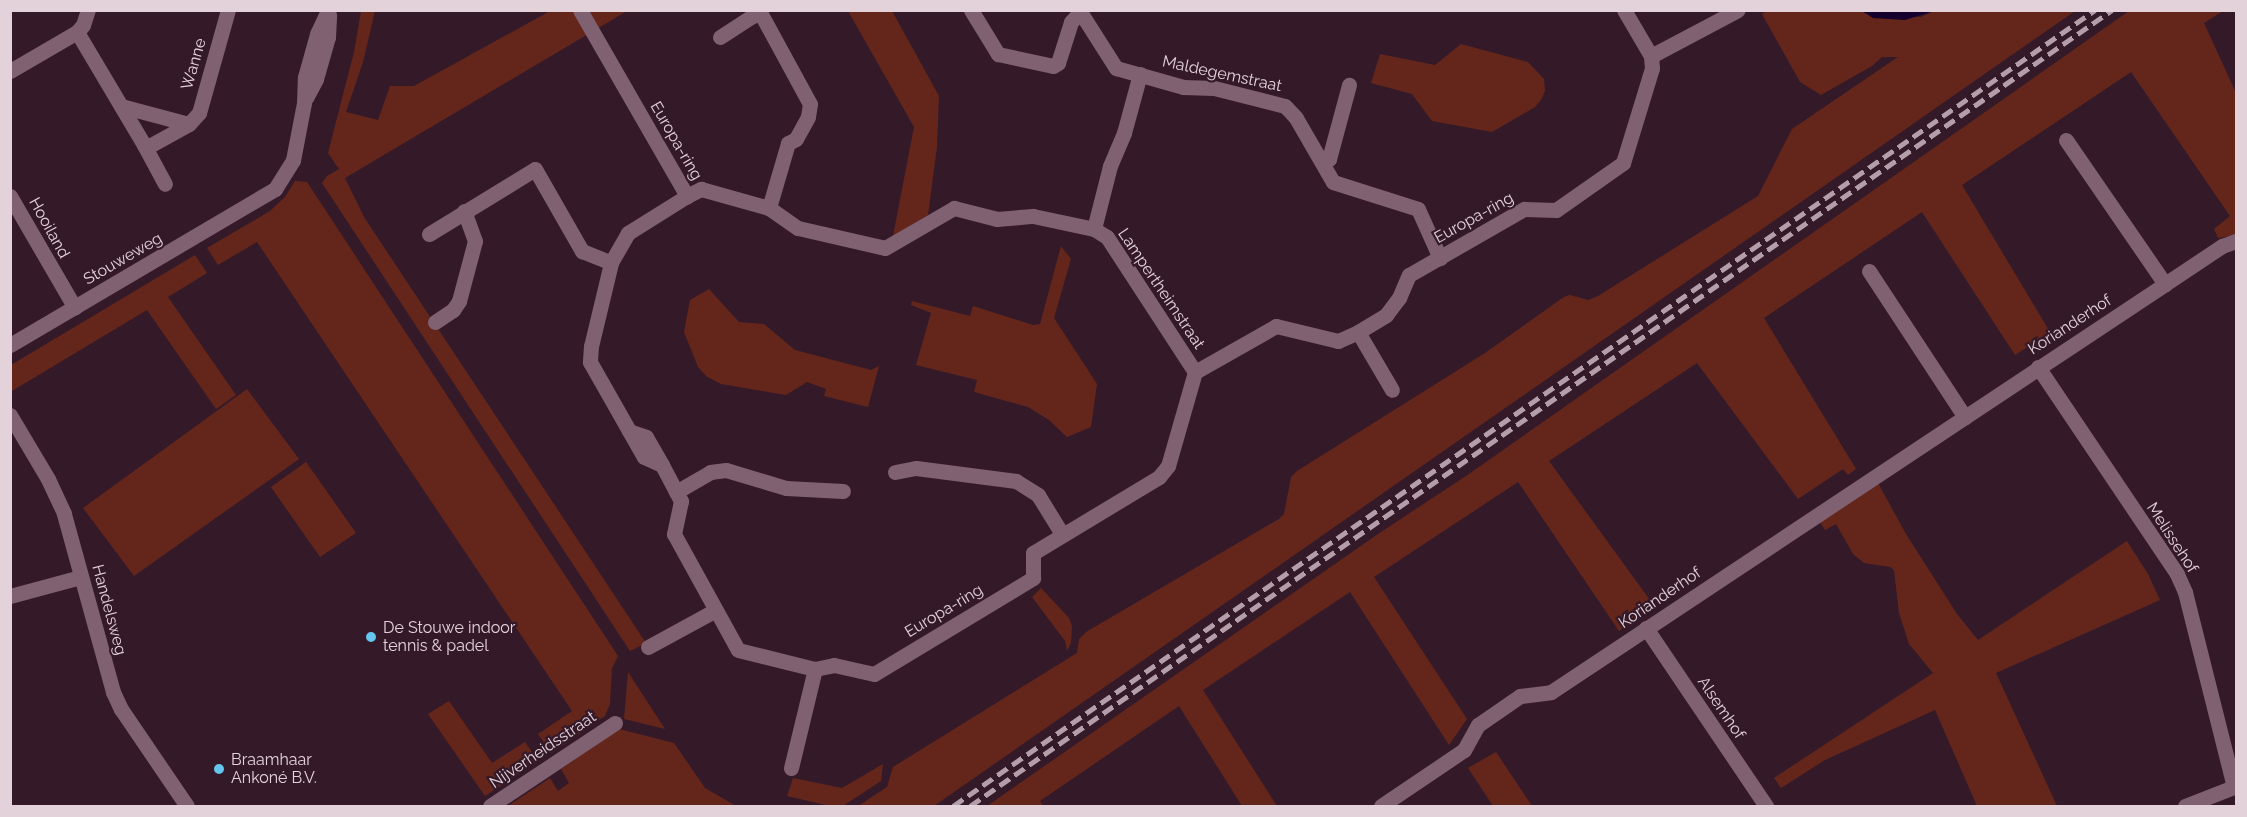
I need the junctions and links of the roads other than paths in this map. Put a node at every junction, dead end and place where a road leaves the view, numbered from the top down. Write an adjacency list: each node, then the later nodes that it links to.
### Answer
1 (88, 10): 9 (street)
2 (228, 10): 16 (street, Wanne)
3 (328, 10): 32 (street, Stouweweg)
4 (971, 10): 7 (street)
5 (1624, 10): 11 (street)
6 (1738, 10): 11 (street)
7 (1080, 11): 13 (street, Maldegemstraat)
8 (581, 13): 22 (street, Europa-ring)
9 (77, 32): 12 (street); 15 (street)
10 (720, 37): 23 (street)
11 (1651, 56): 28 (street, Europa-ring)
12 (10, 71)
13 (1140, 74): 19 (street, Maldegemstraat); 25 (street, Lampertheimstraat)
14 (1349, 85): 19 (street)
15 (121, 106): 16 (street); 18 (street)
16 (189, 124): 18 (street)
17 (2066, 140): 31 (street)
18 (144, 145): 20 (street)
19 (1323, 164): 28 (street, Maldegemstraat)
20 (165, 183)
21 (10, 196): 32 (street, Hooiland)
22 (687, 196): 23 (street, Lampertheimstraat); 29 (street, Europa-ring)
23 (769, 208): 25 (street, Lampertheimstraat)
24 (464, 211): 26 (street); 29 (street); 33 (street)
25 (1094, 229): 37 (street, Lampertheimstraat)
26 (429, 234)
27 (2236, 241): 31 (street, Korianderhof)
28 (1440, 258): 34 (street, Europa-ring)
29 (611, 263): 43 (street, Europa-ring)
30 (1869, 271): 40 (street)
31 (2165, 284): 36 (street, Korianderhof)
32 (75, 308): 35 (street, Stouweweg)
33 (435, 322)
34 (1358, 332): 37 (street, Europa-ring); 38 (street)
35 (10, 345)
36 (2038, 367): 40 (street, Korianderhof); 53 (street, Melissehof)
37 (1195, 372): 44 (street, Europa-ring)
38 (1392, 390)
39 (10, 415): 45 (street, Handelsweg)
40 (1965, 417): 48 (street, Korianderhof)
41 (895, 472): 44 (street)
42 (843, 491): 43 (street)
43 (676, 492): 47 (street, Europa-ring)
44 (1062, 534): 50 (street, Europa-ring)
45 (81, 577): 46 (street); 54 (street, Handelsweg)
46 (10, 596)
47 (716, 610): 49 (street); 50 (street, Europa-ring)
48 (1646, 628): 56 (street, Korianderhof); 57 (street, Alsemhof)
49 (648, 647)
50 (815, 669): 52 (street)
51 (615, 723): 55 (street, Nijverheidsstraat)
52 (791, 768)
53 (2235, 786): 58 (street)
54 (187, 807)
55 (490, 807)
56 (1381, 807)
57 (1766, 807)
58 (2185, 807)

